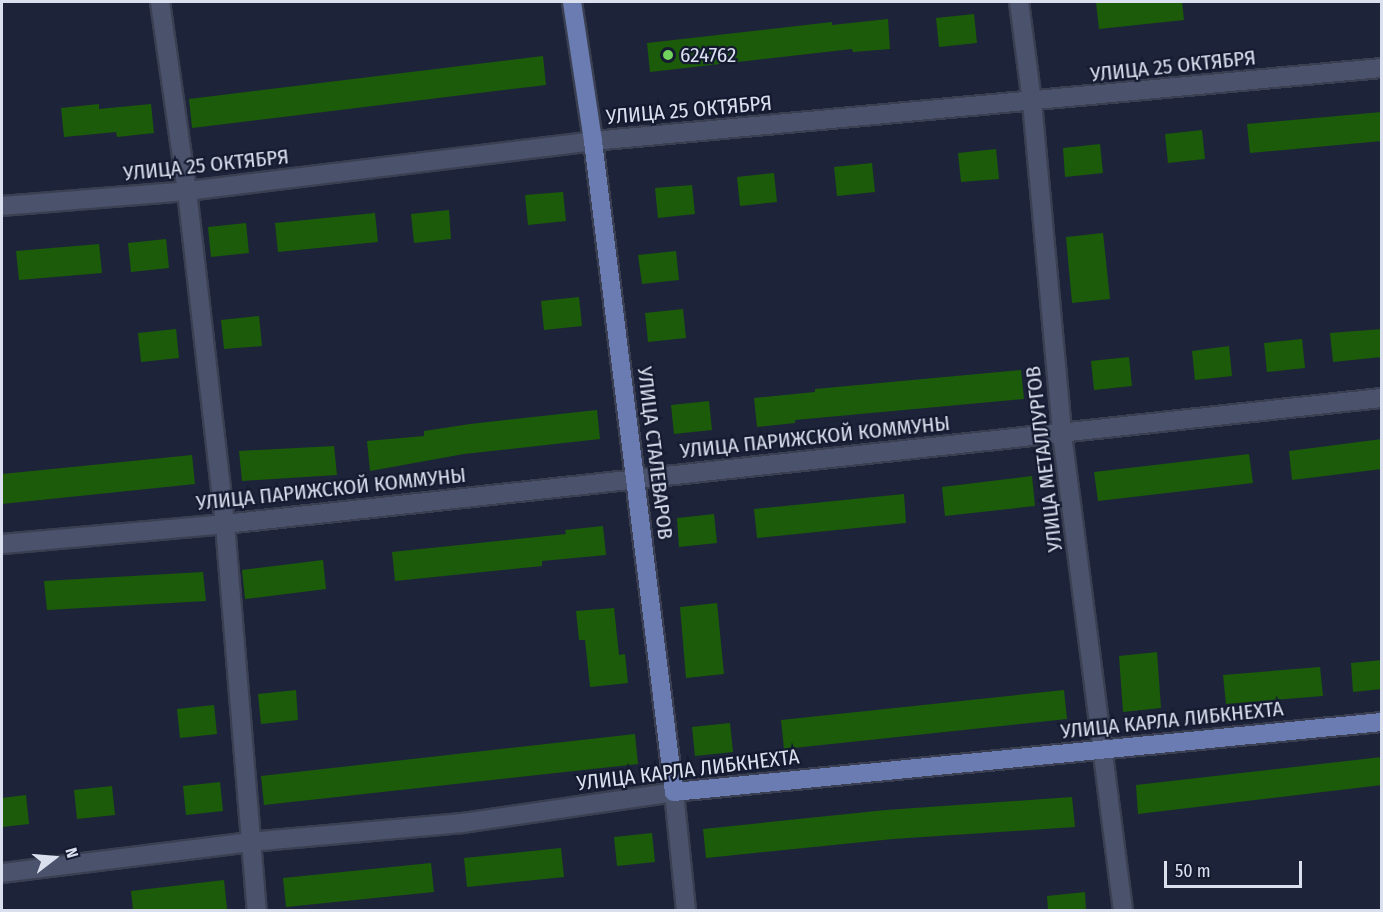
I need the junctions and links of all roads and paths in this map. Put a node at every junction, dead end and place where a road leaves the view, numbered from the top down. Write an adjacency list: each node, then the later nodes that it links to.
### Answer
1 (160, 2): 7 (street)
2 (572, 2): 6 (main road, УЛИЦА СТАЛЕВАРОВ)
3 (1019, 2): 5 (street, УЛИЦА МЕТАЛЛУРГОВ)
4 (1382, 68): 5 (street, УЛИЦА 25 ОКТЯБРЯ)
5 (1032, 102): 6 (street, УЛИЦА 25 ОКТЯБРЯ); 10 (street, УЛИЦА МЕТАЛЛУРГОВ)
6 (593, 141): 7 (street, УЛИЦА 25 ОКТЯБРЯ); 11 (main road, УЛИЦА СТАЛЕВАРОВ)
7 (187, 191): 8 (street, УЛИЦА 25 ОКТЯБРЯ); 12 (street)
8 (2, 206)
9 (1382, 398): 10 (street, УЛИЦА ПАРИЖСКОЙ КОММУНЫ)
10 (1062, 434): 11 (street, УЛИЦА ПАРИЖСКОЙ КОММУНЫ); 15 (street, УЛИЦА МЕТАЛЛУРГОВ)
11 (635, 479): 12 (street, УЛИЦА ПАРИЖСКОЙ КОММУНЫ); 16 (main road, УЛИЦА СТАЛЕВАРОВ)
12 (225, 524): 13 (street, УЛИЦА ПАРИЖСКОЙ КОММУНЫ); 17 (street)
13 (2, 544)
14 (1382, 722): 15 (main road, УЛИЦА КАРЛА ЛИБКНЕХТА)
15 (1104, 749): 16 (main road, УЛИЦА КАРЛА ЛИБКНЕХТА); 21 (street, УЛИЦА МЕТАЛЛУРГОВ)
16 (674, 792): 17 (street, УЛИЦА КАРЛА ЛИБКНЕХТА); 20 (street, УЛИЦА СТАЛЕВАРОВ)
17 (250, 842): 18 (street, УЛИЦА КАРЛА ЛИБКНЕХТА); 19 (street)
18 (2, 873)
19 (257, 910)
20 (686, 910)
21 (1123, 910)

